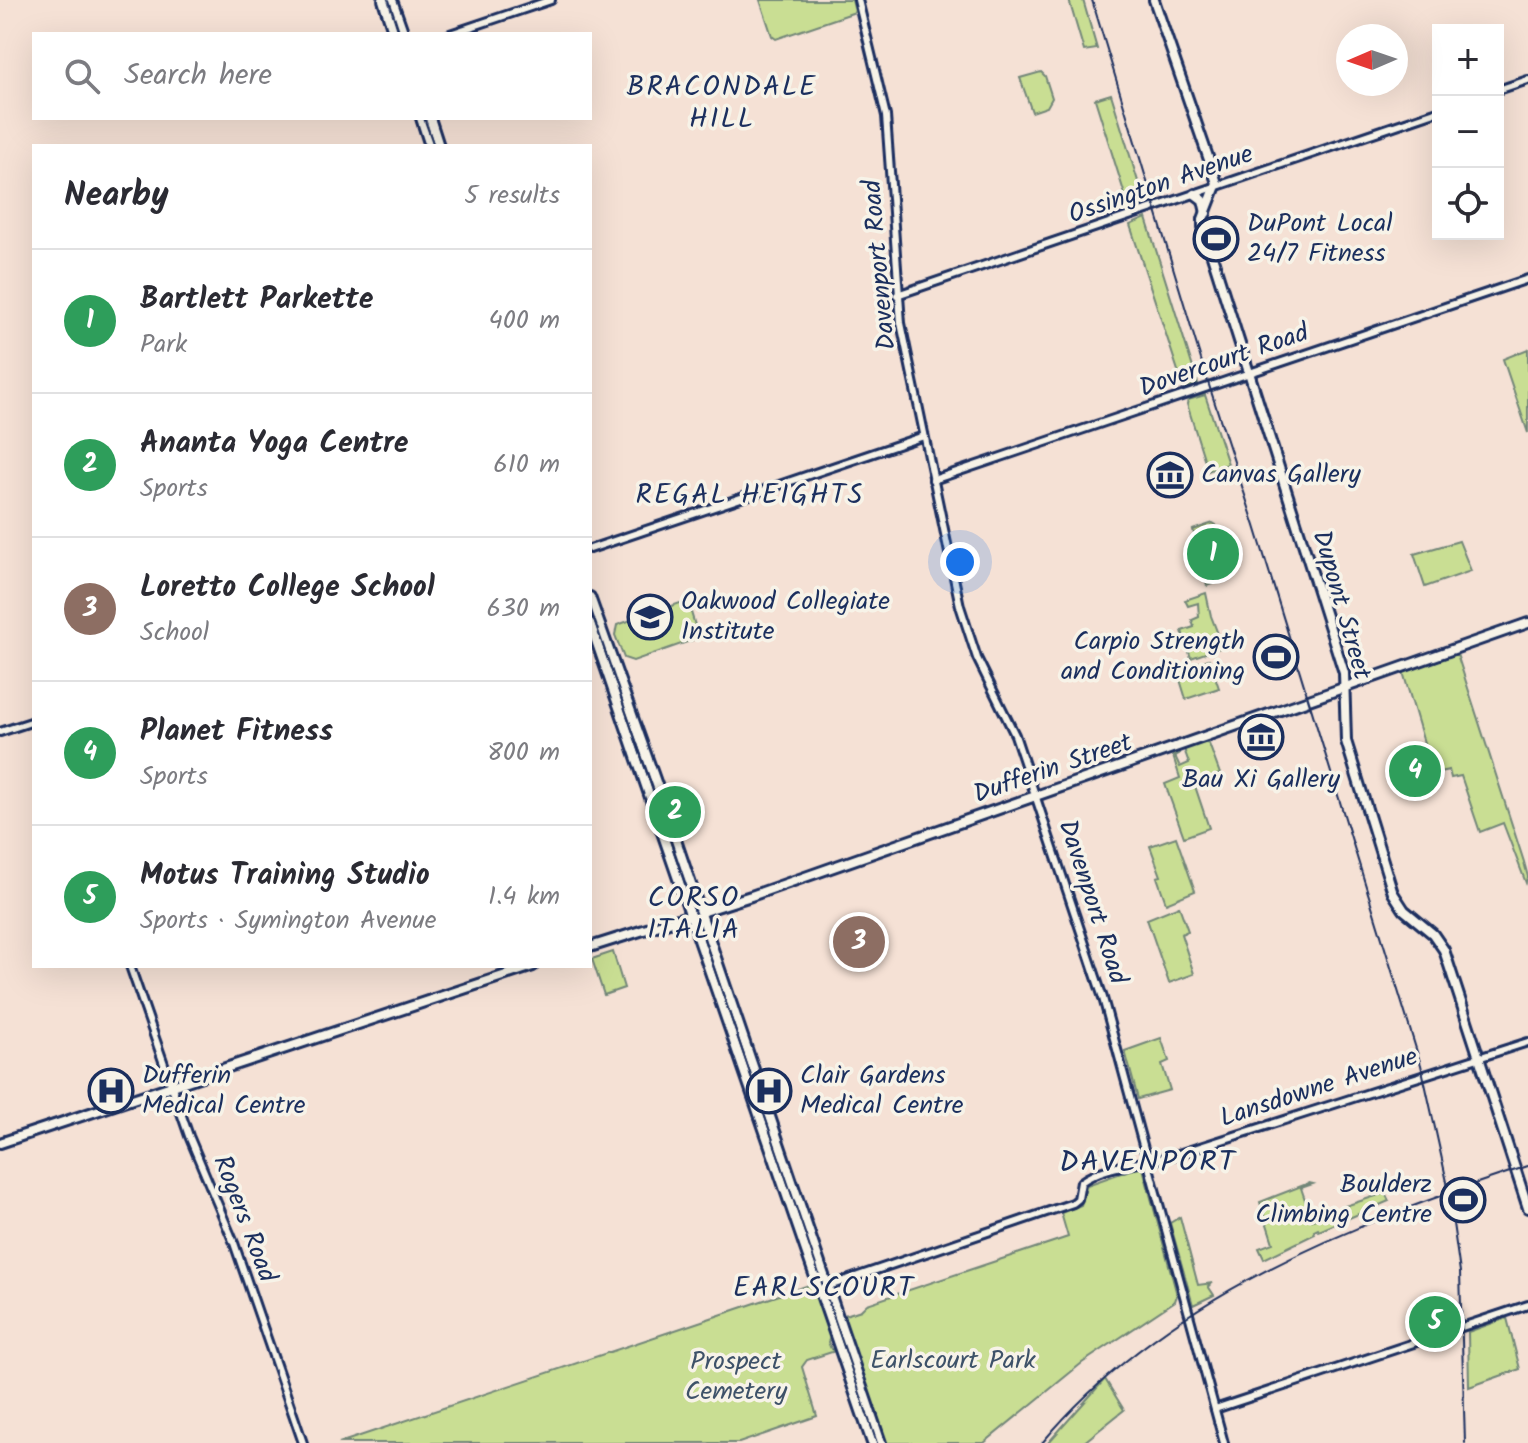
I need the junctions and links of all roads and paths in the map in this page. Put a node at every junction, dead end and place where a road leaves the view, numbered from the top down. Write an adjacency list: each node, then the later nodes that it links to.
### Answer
1 (383, 0): 6 (main road)
2 (392, 0): 7 (main road)
3 (551, 0): 8 (street)
4 (858, 0): 20 (street, Davenport Road)
5 (1154, 0): 16 (main road)
6 (393, 32)
7 (403, 32)
8 (456, 32)
9 (1528, 80): 10 (street)
10 (1504, 88)
11 (1432, 113): 16 (street, Ossington Avenue)
12 (422, 120): 14 (main road)
13 (431, 120): 15 (main road)
14 (429, 144)
15 (438, 144)
16 (1217, 187): 17 (street, Ossington Avenue); 18 (main road, Dupont Street)
17 (1195, 194): 18 (main road); 20 (street, Ossington Avenue)
18 (1206, 213): 21 (main road, Dupont Street)
19 (1528, 279): 21 (street, Dovercourt Road)
20 (897, 295): 22 (street, Davenport Road)
21 (1249, 373): 23 (street, Dovercourt Road); 28 (main road, Dupont Street)
22 (924, 436): 23 (street, Davenport Road); 24 (street)
23 (933, 480): 31 (street, Davenport Road)
24 (592, 548)
25 (592, 603): 32 (main road)
26 (1528, 623): 28 (main road, Dufferin Street)
27 (592, 629): 32 (main road)
28 (1346, 687): 31 (main road, Dufferin Street); 37 (main road, Dupont Street)
29 (32, 722): 30 (street)
30 (0, 732)
31 (1036, 796): 32 (main road, Dufferin Street); 40 (street, Davenport Road)
32 (694, 914): 33 (main road, Dufferin Street); 42 (main road)
33 (592, 946)
34 (131, 968): 38 (street, Rogers Road)
35 (527, 968): 38 (main road)
36 (1528, 1042): 37 (street, Lansdowne Avenue)
37 (1479, 1057): 40 (street, Lansdowne Avenue); 41 (main road, Dupont Street)
38 (171, 1086): 39 (main road); 45 (street, Rogers Road)
39 (0, 1143)
40 (1147, 1161): 42 (street, Lansdowne Avenue); 44 (street, Davenport Road)
41 (1528, 1208)
42 (823, 1288): 46 (main road); 47 (main road)
43 (1528, 1305): 44 (street)
44 (1215, 1409): 48 (street, Davenport Road)
45 (303, 1443)
46 (872, 1443)
47 (881, 1443)
48 (1224, 1443)

